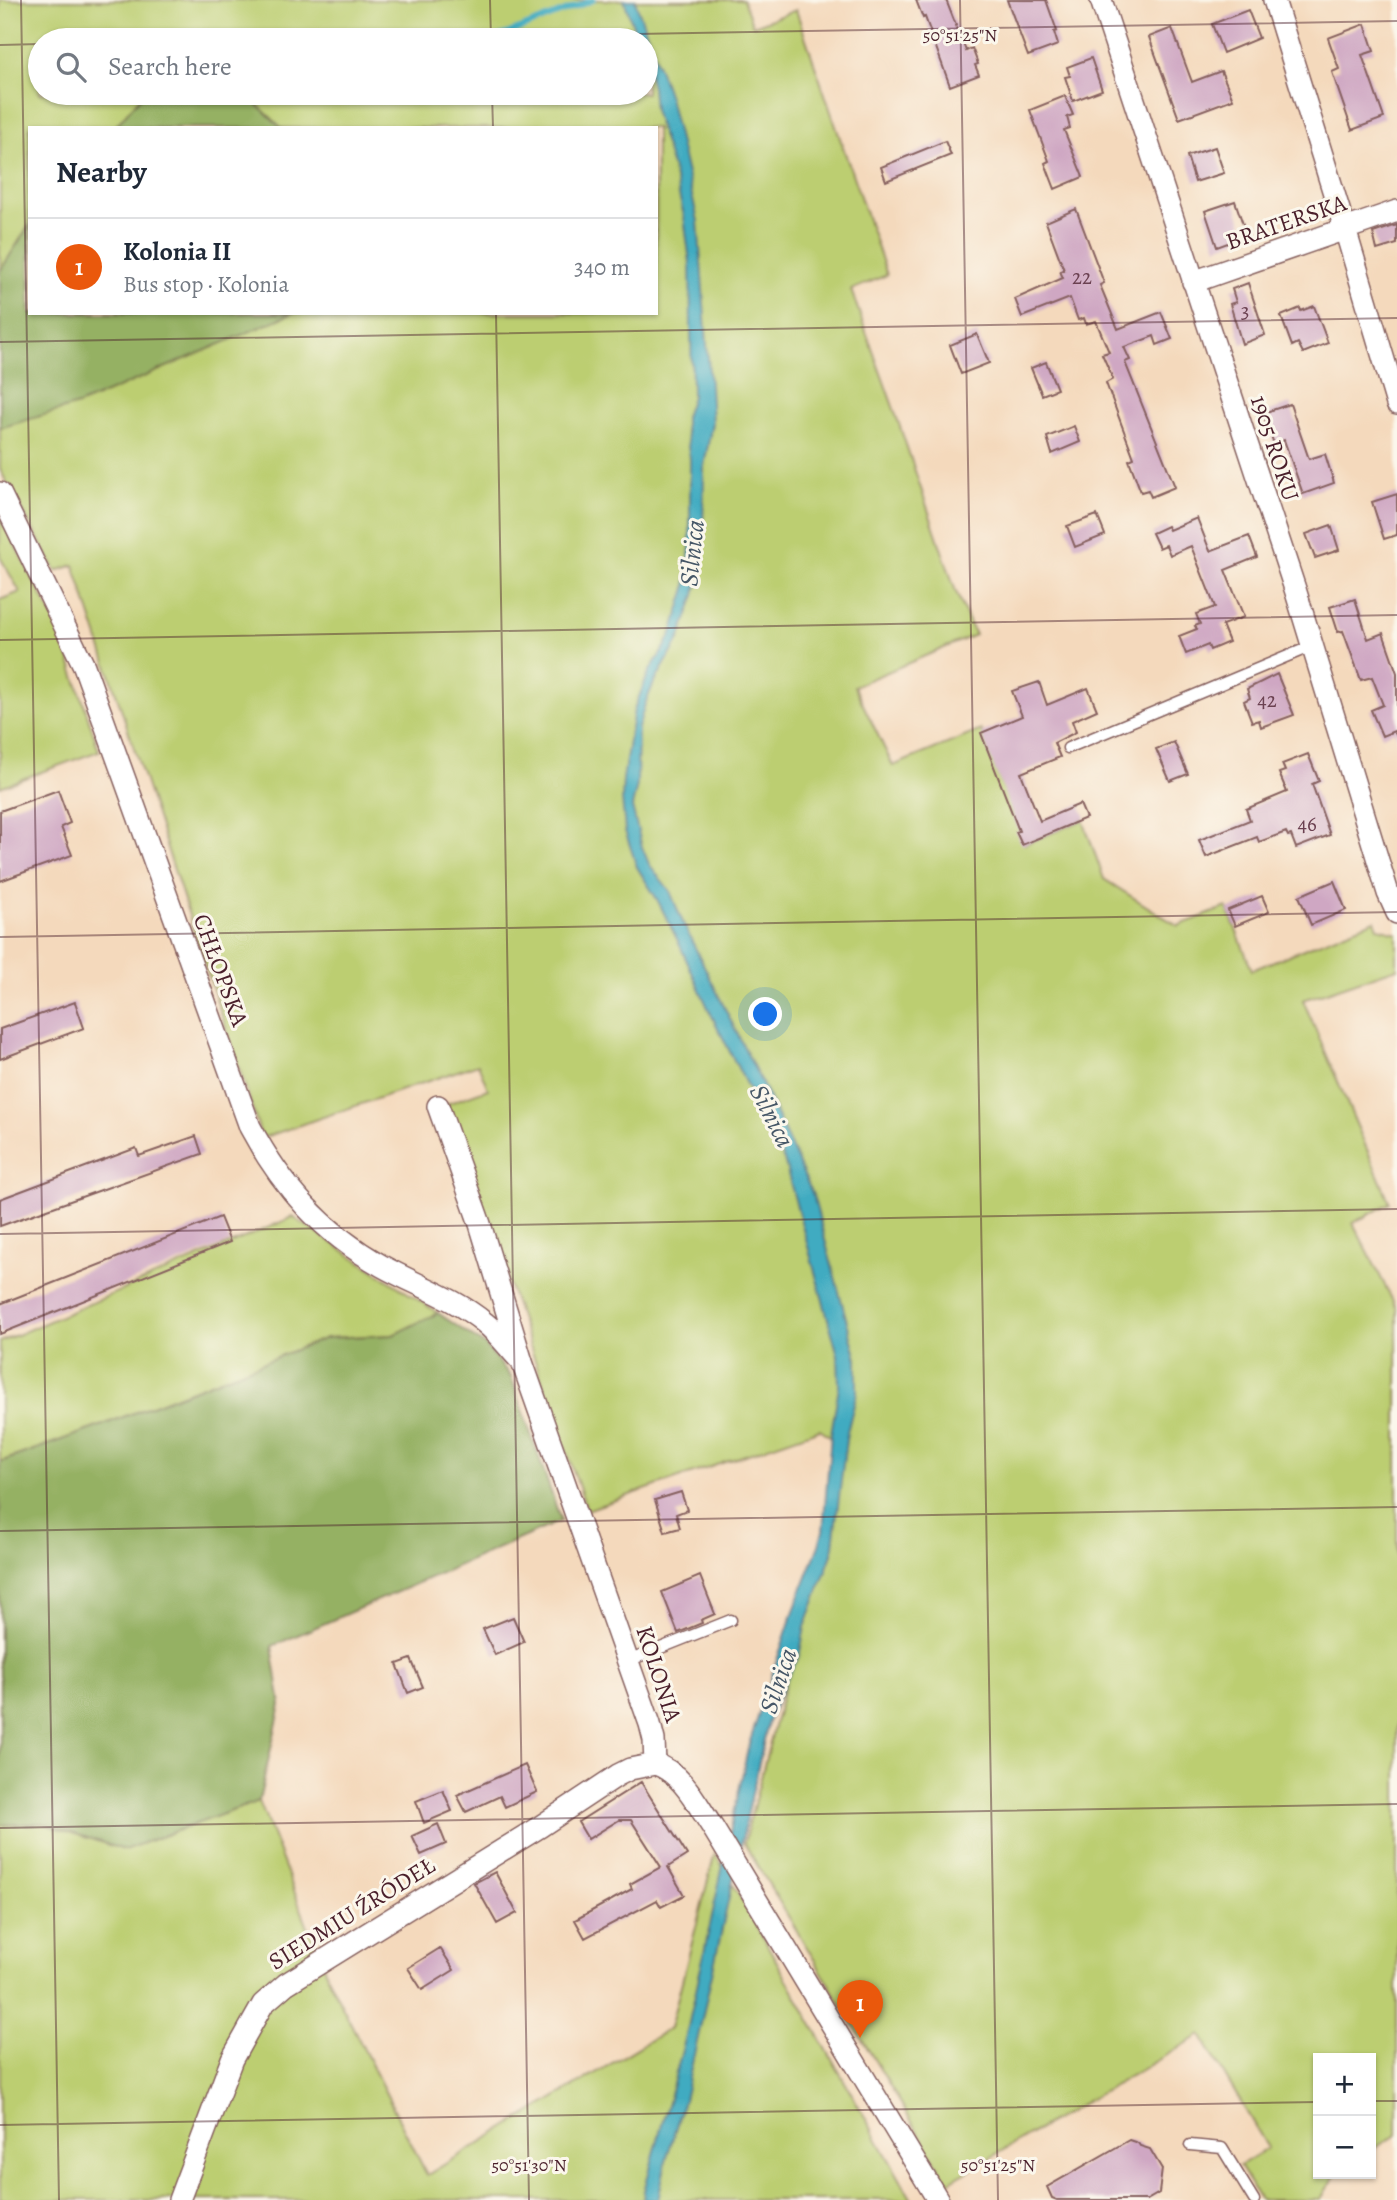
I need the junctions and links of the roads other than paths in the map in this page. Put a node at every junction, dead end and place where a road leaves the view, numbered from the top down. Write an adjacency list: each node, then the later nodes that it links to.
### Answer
1 (1101, 0): 5 (street, 1905 ROKU)
2 (1274, 0): 4 (street)
3 (1397, 211): 4 (street, BRATERSKA)
4 (1345, 229): 5 (street, BRATERSKA); 6 (street)
5 (1193, 282): 8 (street, 1905 ROKU)
6 (1397, 404)
7 (0, 494): 12 (street, CHŁOPSKA)
8 (1312, 646): 9 (lane); 10 (street, 1905 ROKU)
9 (1068, 748)
10 (1397, 913)
11 (438, 1106): 12 (street, KOLONIA)
12 (522, 1363): 14 (street, KOLONIA)
13 (731, 1620): 14 (lane)
14 (628, 1661): 15 (street, KOLONIA)
15 (654, 1764): 17 (street, SIEDMIU ŹRÓDEŁ); 18 (street)
16 (1189, 2145): 19 (lane)
17 (179, 2200)
18 (938, 2200)
19 (1254, 2200)

